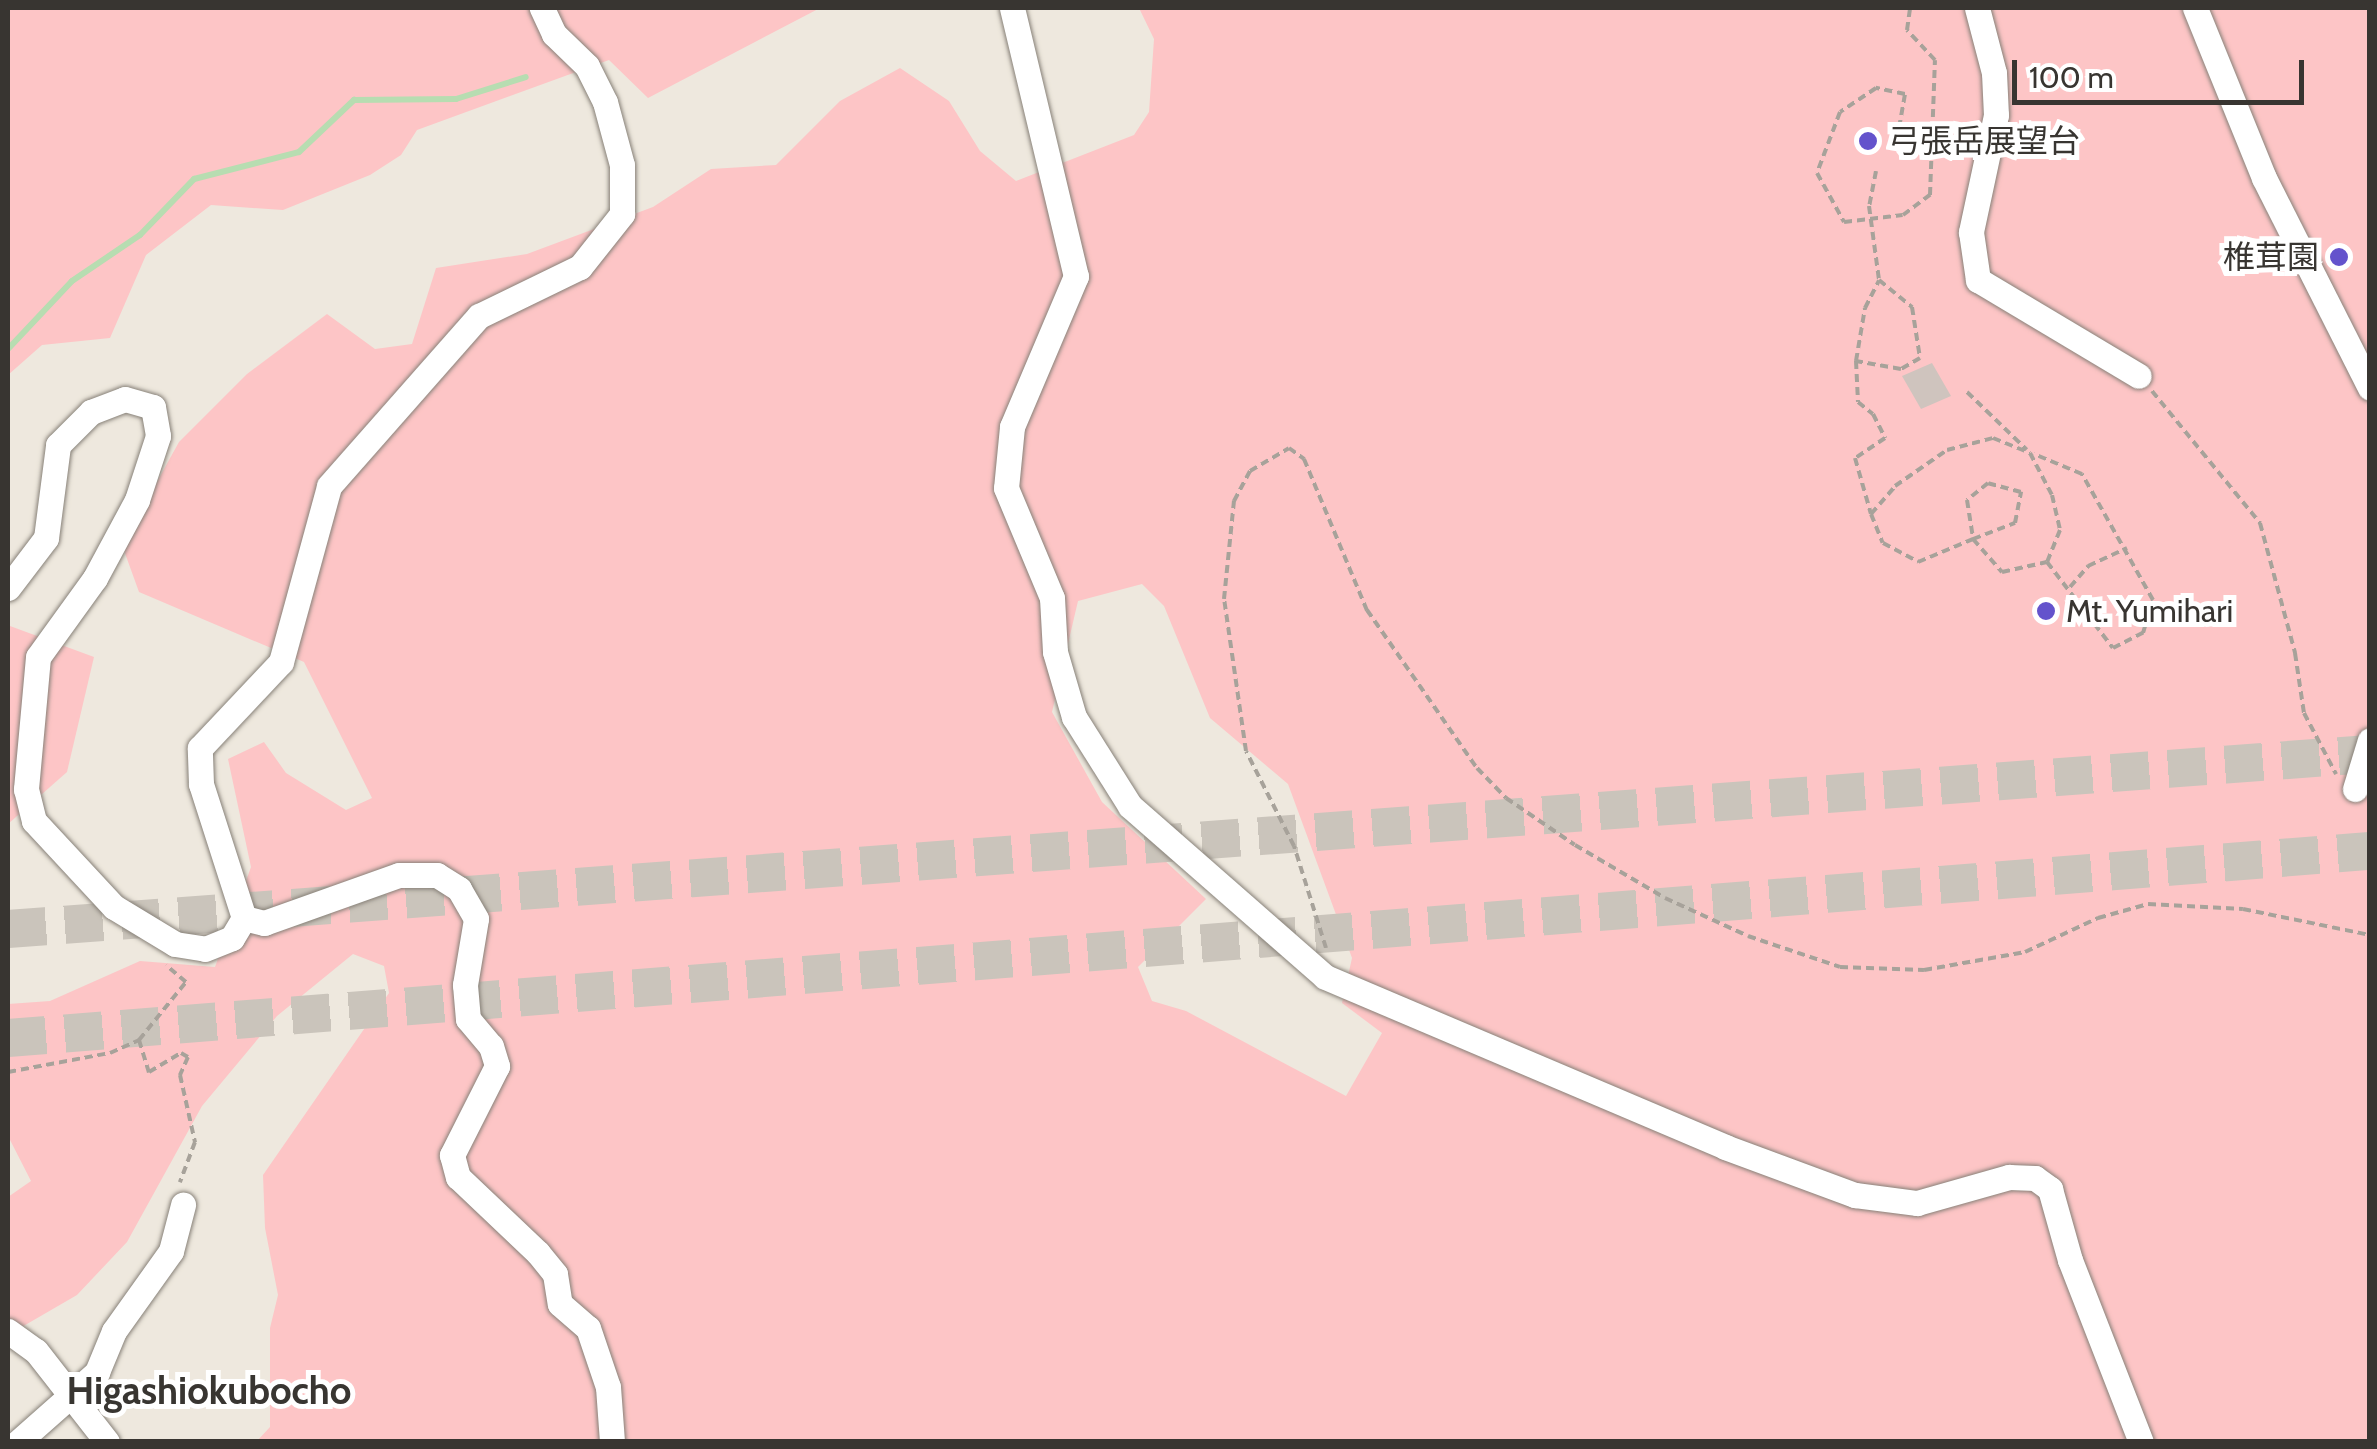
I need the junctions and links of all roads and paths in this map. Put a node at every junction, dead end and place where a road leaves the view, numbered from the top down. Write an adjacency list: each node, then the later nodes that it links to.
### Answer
1 (1012, 8): 26 (street)
2 (1910, 8): 8 (path)
3 (1977, 8): 11 (street)
4 (2194, 8): 12 (street)
5 (537, 9): 23 (street)
6 (1899, 128): 8 (path)
7 (1876, 170): 8 (path)
8 (1870, 218): 9 (path)
9 (1880, 280): 10 (path); 10 (path)
10 (1856, 361): 15 (path)
11 (2139, 376): 22 (path)
12 (2370, 388)
13 (1967, 392): 14 (path)
14 (2032, 453): 15 (path); 17 (path); 18 (path)
15 (1871, 514): 16 (path)
16 (1973, 539): 16 (path); 18 (path)
17 (2127, 548): 20 (path); 20 (path)
18 (2047, 562): 20 (path)
19 (8, 588): 25 (street)
20 (2069, 588)
21 (2370, 740): 22 (street)
22 (2355, 789)
23 (244, 918): 25 (street); 34 (street)
24 (2370, 934): 26 (path)
25 (168, 941): 27 (path)
26 (1325, 977): 35 (street)
27 (139, 1040): 28 (path); 29 (path)
28 (8, 1072)
29 (183, 1204): 31 (street)
30 (8, 1331): 31 (street)
31 (70, 1392): 32 (street); 33 (street)
32 (18, 1442)
33 (107, 1442)
34 (612, 1442)
35 (2140, 1442)

